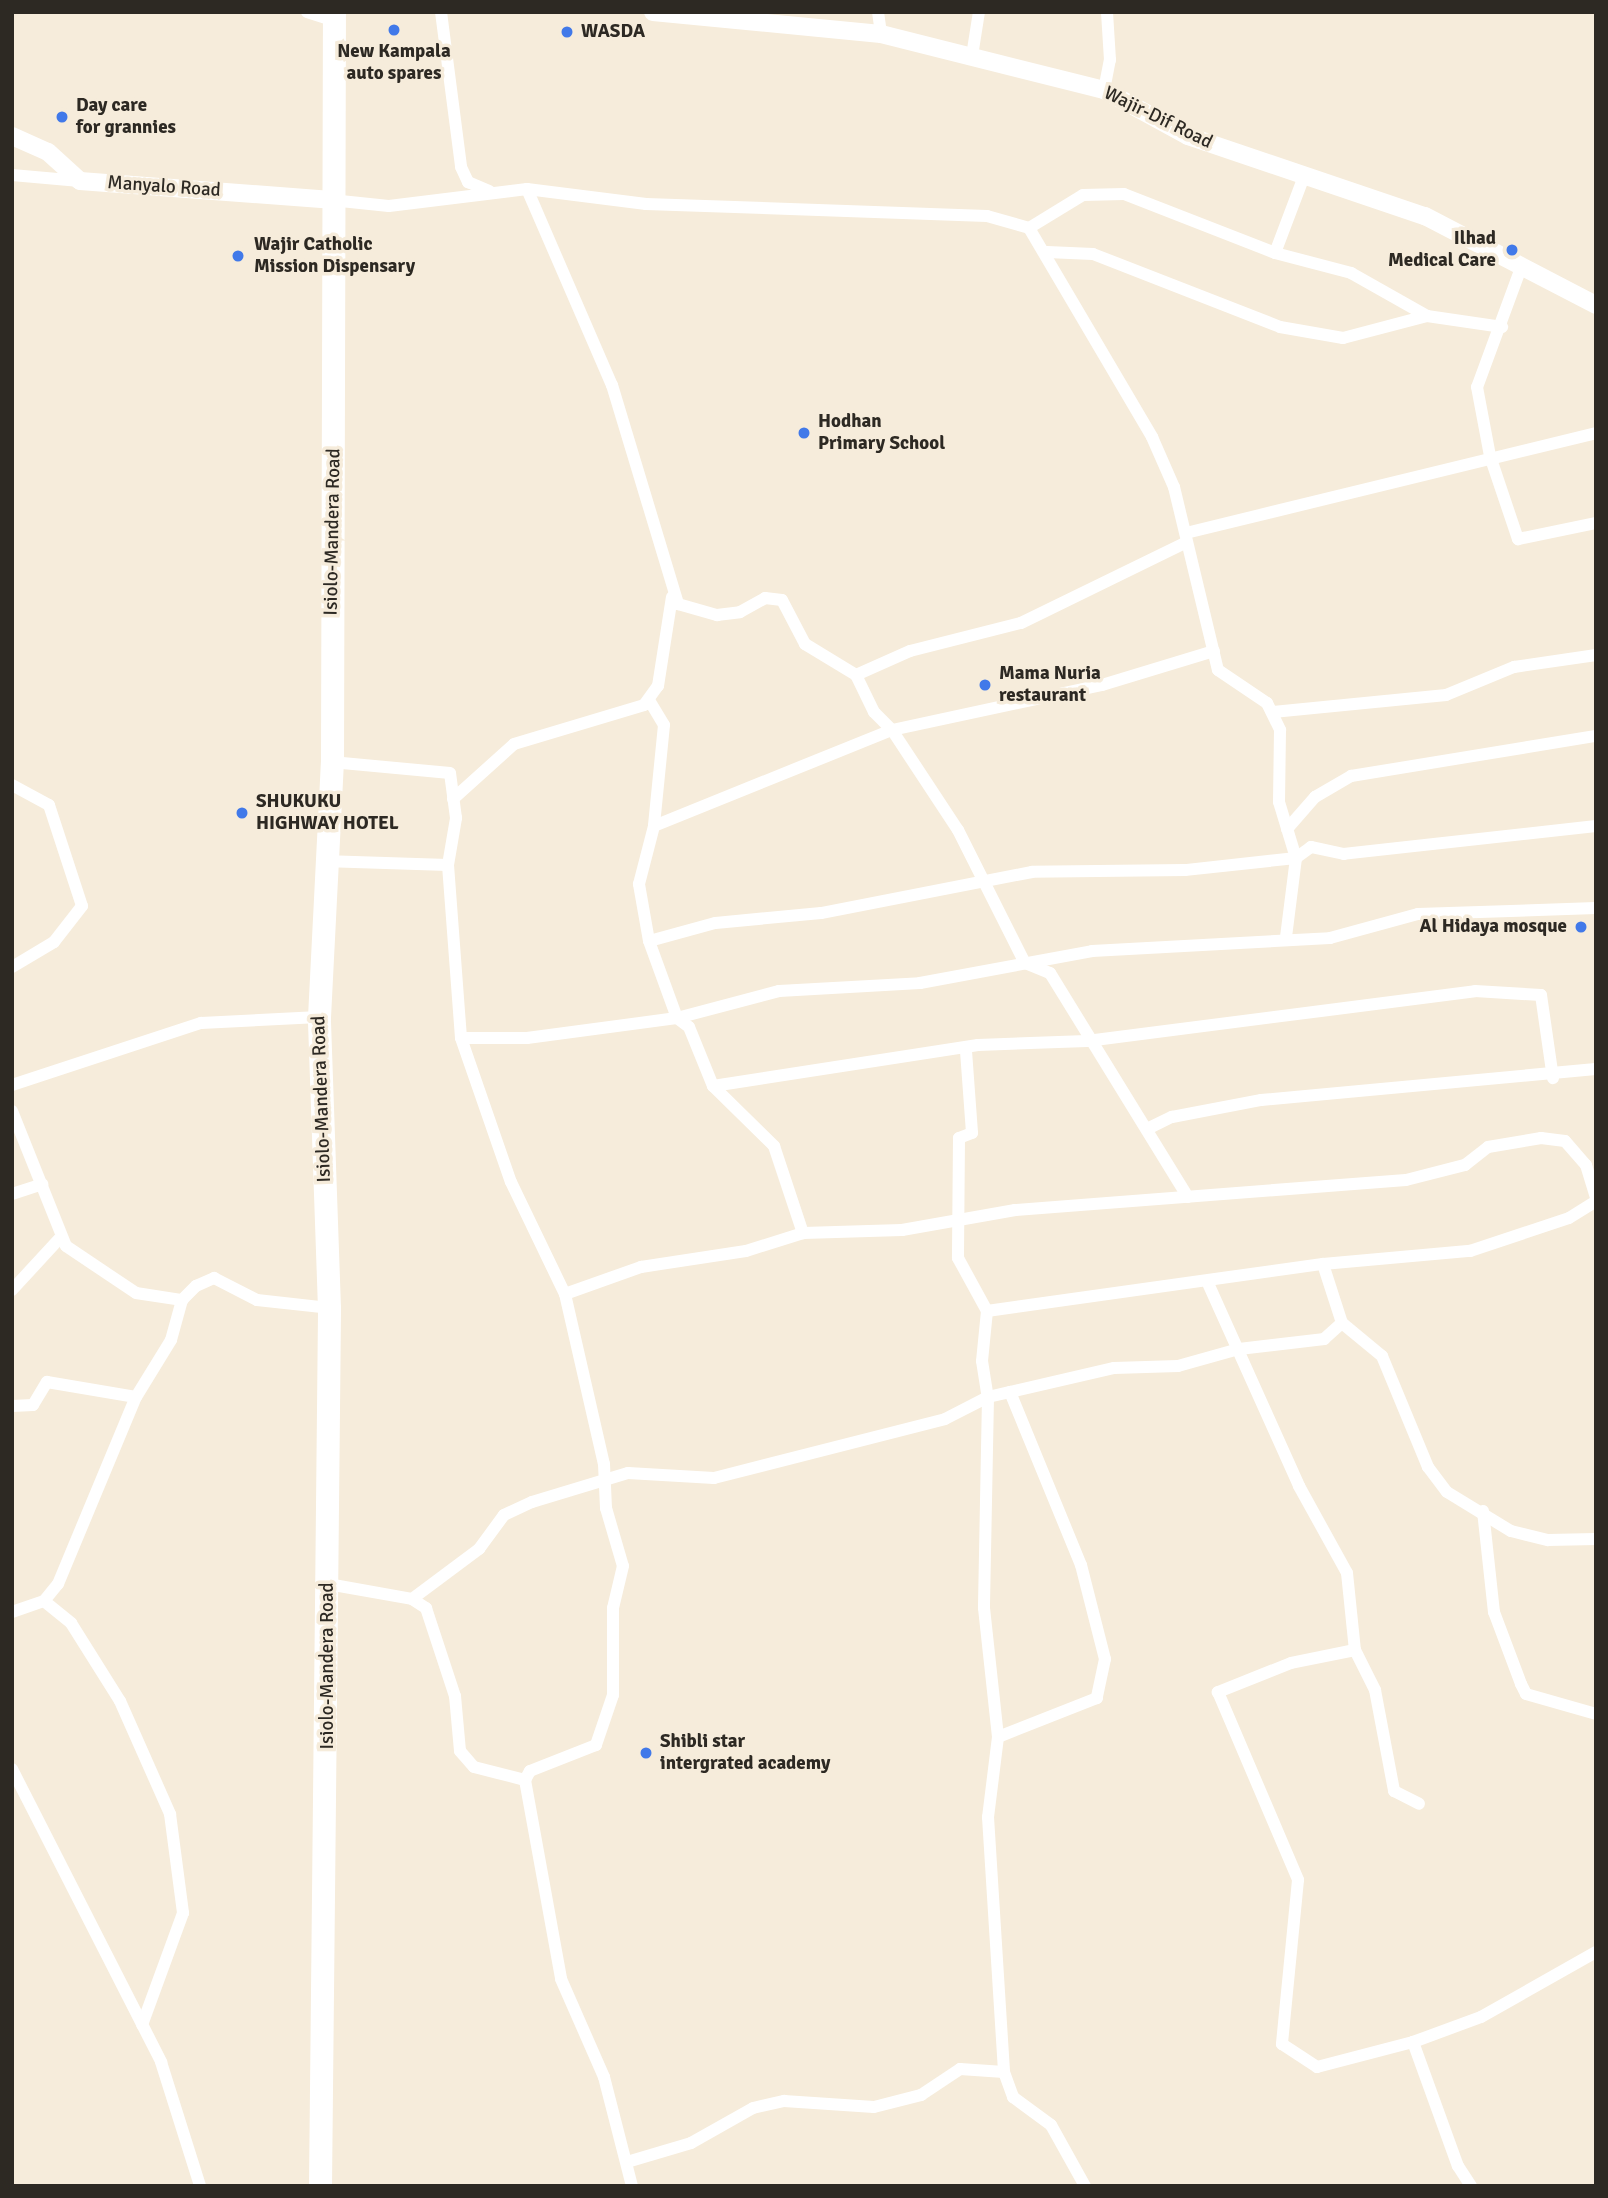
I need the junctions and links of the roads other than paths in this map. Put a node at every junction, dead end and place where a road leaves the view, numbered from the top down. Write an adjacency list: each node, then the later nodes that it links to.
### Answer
1 (307, 12): 8 (street)
2 (441, 12): 17 (street)
3 (653, 12): 7 (main road, Wajir-Dif Road)
4 (878, 12): 9 (street)
5 (979, 12): 10 (street)
6 (1107, 12): 11 (street)
7 (680, 14): 9 (main road, Wajir-Dif Road)
8 (334, 17): 18 (highway, Isiolo-Mandera Road)
9 (881, 34): 10 (main road, Wajir-Dif Road)
10 (972, 56): 11 (main road, Wajir-Dif Road)
11 (1104, 90): 14 (main road, Wajir-Dif Road)
12 (12, 136): 15 (main road, Manyalo Road)
13 (12, 175): 15 (street)
14 (1303, 179): 21 (street); 22 (main road, Wajir-Dif Road)
15 (80, 181): 18 (main road, Manyalo Road)
16 (527, 189): 17 (street); 19 (street); 30 (street)
17 (489, 191): 18 (street)
18 (331, 200): 38 (highway, Isiolo-Mandera Road)
19 (1029, 228): 20 (street); 21 (street)
20 (1047, 252): 24 (street); 29 (street)
21 (1275, 254): 24 (street)
22 (1522, 265): 23 (main road, Wajir-Dif Road); 25 (street)
23 (1596, 304)
24 (1427, 316): 25 (street)
25 (1502, 327): 27 (street)
26 (1596, 433): 27 (street)
27 (1490, 456): 28 (street); 29 (street)
28 (1596, 523)
29 (1186, 538): 31 (street); 33 (street)
30 (671, 597): 33 (street); 34 (street)
31 (1214, 651): 35 (street); 36 (street)
32 (1596, 655): 35 (street)
33 (856, 675): 36 (street)
34 (649, 701): 40 (street); 42 (street)
35 (1273, 712): 43 (street)
36 (891, 730): 42 (street); 47 (street)
37 (1596, 736): 43 (street)
38 (332, 762): 40 (street); 45 (highway, Isiolo-Mandera Road)
39 (12, 785): 52 (street)
40 (453, 799): 46 (street)
41 (1596, 826): 44 (street)
42 (654, 827): 50 (street)
43 (1287, 829): 44 (street)
44 (1296, 858): 47 (street); 49 (street)
45 (323, 861): 46 (street); 53 (highway, Isiolo-Mandera Road)
46 (448, 865): 55 (street)
47 (982, 881): 50 (street); 51 (street)
48 (1596, 908): 49 (street)
49 (1286, 937): 51 (street)
50 (649, 941): 54 (street)
51 (1025, 963): 54 (street); 56 (street)
52 (12, 967)
53 (319, 1017): 60 (street); 76 (highway, Isiolo-Mandera Road)
54 (677, 1018): 55 (street); 61 (street)
55 (461, 1038): 74 (street)
56 (1087, 1041): 57 (street); 59 (street); 63 (street)
57 (965, 1051): 61 (street); 68 (street)
58 (1596, 1069): 59 (street)
59 (1553, 1078): 63 (street)
60 (12, 1085)
61 (713, 1086): 69 (street)
62 (12, 1111): 64 (street)
63 (1147, 1129): 66 (street)
64 (42, 1184): 65 (street); 70 (street)
65 (12, 1194)
66 (1188, 1197): 67 (street); 68 (street)
67 (1596, 1199): 71 (street)
68 (960, 1222): 69 (street); 77 (street)
69 (803, 1233): 74 (street)
70 (59, 1238): 73 (street); 75 (street)
71 (1323, 1264): 72 (street); 78 (street)
72 (1207, 1282): 77 (street); 79 (street)
73 (12, 1290)
74 (565, 1294): 84 (street)
75 (182, 1300): 76 (street); 81 (street)
76 (329, 1308): 87 (highway, Isiolo-Mandera Road)
77 (987, 1311): 82 (street)
78 (1342, 1323): 79 (street); 85 (street)
79 (1239, 1349): 80 (street); 91 (street)
80 (1010, 1392): 82 (street); 93 (street)
81 (136, 1397): 83 (street); 89 (street)
82 (988, 1397): 84 (street); 93 (street)
83 (12, 1406)
84 (602, 1477): 88 (street); 95 (street)
85 (1483, 1511): 86 (street); 92 (street)
86 (1596, 1539)
87 (328, 1584): 88 (street); 103 (highway, Isiolo-Mandera Road)
88 (412, 1599): 95 (street)
89 (44, 1601): 90 (street); 98 (street)
90 (12, 1612)
91 (1355, 1650): 96 (street); 99 (street)
92 (1596, 1714)
93 (999, 1737): 100 (street)
94 (12, 1769): 98 (street)
95 (525, 1780): 101 (street)
96 (1419, 1804)
97 (1596, 1952): 99 (street)
98 (142, 2025): 102 (street)
99 (1413, 2042): 106 (street)
100 (1004, 2072): 101 (street); 105 (street)
101 (627, 2162): 104 (street)
102 (200, 2186)
103 (320, 2186)
104 (632, 2186)
105 (1086, 2186)
106 (1471, 2186)

